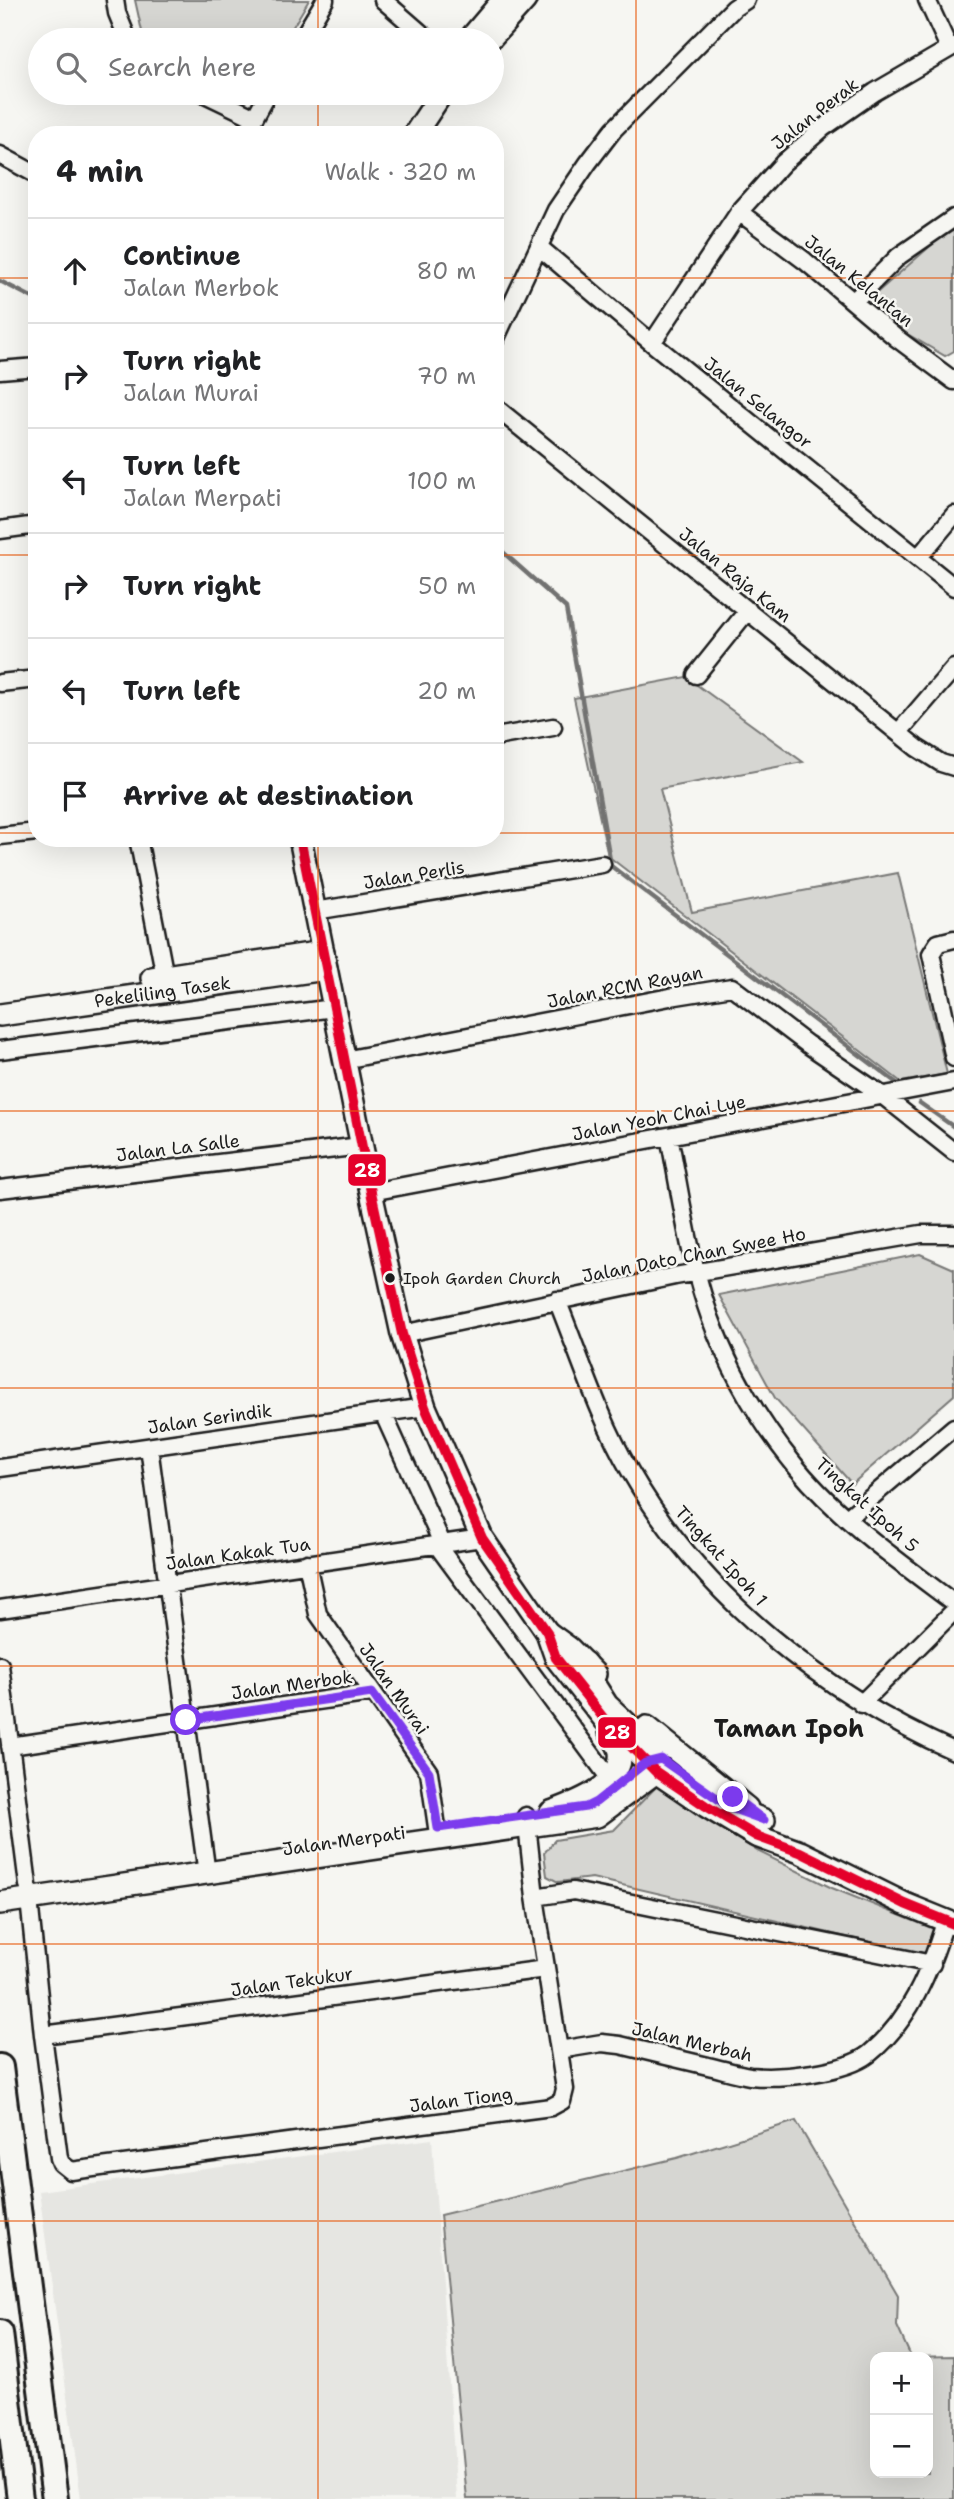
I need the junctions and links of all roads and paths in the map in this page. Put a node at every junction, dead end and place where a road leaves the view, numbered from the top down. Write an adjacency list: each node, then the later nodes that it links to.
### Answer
1 (115, 0): 8 (street)
2 (325, 0): 9 (street)
3 (383, 0): 10 (street)
4 (503, 0): 11 (main road)
5 (525, 0): 12 (main road)
6 (927, 0): 13 (street)
7 (736, 3): 24 (street)
8 (123, 28)
9 (308, 28)
10 (415, 28)
11 (480, 28)
12 (500, 28)
13 (951, 47): 22 (street, Jalan Perak)
14 (228, 105): 17 (street)
15 (260, 105): 17 (street)
16 (434, 105): 19 (main road)
17 (253, 117): 18 (street)
18 (249, 126)
19 (420, 126)
20 (0, 155): 21 (street)
21 (28, 170)
22 (739, 212): 25 (street, Jalan Kelantan); 27 (street, Jalan Perak)
23 (954, 218): 25 (street)
24 (539, 247): 26 (street); 27 (street, Jalan Selangor)
25 (854, 301): 30 (street, Jalan Kelantan)
26 (504, 321)
27 (652, 343): 35 (street, Jalan Selangor)
28 (28, 368): 29 (street)
29 (0, 370)
30 (952, 376)
31 (504, 414): 37 (street, Jalan Raja Kam)
32 (954, 515): 35 (street)
33 (28, 526): 34 (street)
34 (0, 530)
35 (918, 558): 36 (street, Jalan Selangor)
36 (954, 587)
37 (748, 610): 39 (street); 43 (street, Jalan Raja Kam)
38 (954, 668): 43 (street)
39 (696, 675)
40 (28, 680): 41 (street)
41 (0, 683)
42 (553, 727): 44 (street)
43 (899, 732): 45 (street, Jalan Raja Kam)
44 (504, 735)
45 (954, 767)
46 (28, 833): 47 (street)
47 (0, 836)
48 (140, 847): 54 (street)
49 (302, 847): 51 (main road)
50 (602, 864): 51 (street, Jalan Perlis)
51 (315, 911): 53 (main road)
52 (954, 939): 59 (street)
53 (325, 961): 54 (main road, Pekeliling Tasek); 56 (main road)
54 (166, 983): 55 (main road, Pekeliling Tasek); 57 (main road, Pekeliling Tasek)
55 (0, 1000)
56 (334, 1008): 58 (street); 60 (main road)
57 (0, 1015)
58 (0, 1050)
59 (954, 1058)
60 (344, 1060): 62 (street, Jalan RCM Rayan); 64 (main road)
61 (954, 1082): 62 (street, Jalan Yeoh Chai Lye)
62 (882, 1096): 63 (street, Jalan Yeoh Chai Lye); 65 (street, Jalan RCM Rayan)
63 (668, 1136): 67 (street, Jalan Yeoh Chai Lye); 69 (street, Tingkat Ipoh 5)
64 (361, 1146): 66 (street, Jalan La Salle); 67 (main road)
65 (954, 1152)
66 (0, 1189)
67 (371, 1192): 71 (main road)
68 (954, 1234): 69 (street, Jalan Dato Chan Swee Ho)
69 (697, 1272): 70 (street, Jalan Dato Chan Swee Ho); 77 (street, Tingkat Ipoh 5)
70 (557, 1300): 71 (street, Jalan Dato Chan Swee Ho); 89 (street, Tingkat Ipoh 1)
71 (402, 1334): 72 (main road)
72 (425, 1407): 73 (street, Jalan Serindik); 78 (main road)
73 (383, 1413): 75 (street, Jalan Serindik); 79 (street)
74 (954, 1427): 77 (street)
75 (149, 1447): 76 (street, Jalan Serindik); 81 (street)
76 (0, 1468)
77 (847, 1518): 82 (street, Tingkat Ipoh 5)
78 (482, 1538): 79 (street, Jalan Kakak Tua); 85 (main road)
79 (439, 1544): 80 (street, Jalan Kakak Tua); 95 (street)
80 (307, 1563): 81 (street, Jalan Kakak Tua); 88 (street, Jalan Murai)
81 (167, 1584): 83 (street, Jalan Kakak Tua); 90 (street)
82 (954, 1603)
83 (0, 1609)
84 (954, 1611): 89 (street)
85 (547, 1632): 86 (main road); 91 (main road)
86 (585, 1664): 94 (main road); 97 (main road)
87 (0, 1665): 92 (street)
88 (372, 1693): 90 (street, Jalan Merbok); 99 (street, Jalan Murai)
89 (861, 1704): 93 (street, Tingkat Ipoh 1)
90 (186, 1720): 92 (street, Jalan Merbok); 101 (street)
91 (605, 1720): 94 (main road); 95 (main road)
92 (10, 1746): 103 (street)
93 (954, 1751)
94 (653, 1765): 96 (main road, Jalan Merpati); 97 (main road); 98 (main road, Jalan Merpati); 100 (main road)
95 (610, 1779): 96 (main road)
96 (551, 1812): 98 (main road, Jalan Merpati)
97 (764, 1820): 100 (main road)
98 (527, 1822): 99 (main road, Jalan Merpati); 104 (street, Jalan Tiong)
99 (439, 1834): 101 (main road, Jalan Merpati)
100 (800, 1852): 106 (main road)
101 (206, 1867): 103 (main road, Jalan Merpati)
102 (0, 1888): 103 (main road)
103 (29, 1892): 105 (main road, Jalan Merpati); 109 (street)
104 (535, 1897): 107 (street); 108 (street, Jalan Tiong)
105 (0, 1903)
106 (949, 1923): 107 (street, Jalan Merbah)
107 (932, 1964): 110 (street, Jalan Merbah)
108 (546, 1969): 109 (street, Jalan Tekukur); 110 (street, Jalan Tiong)
109 (43, 2035): 110 (street, Jalan Tiong)
110 (559, 2050)
111 (0, 2067): 114 (main road)
112 (0, 2333): 113 (main road)
113 (20, 2499)
114 (55, 2499)

